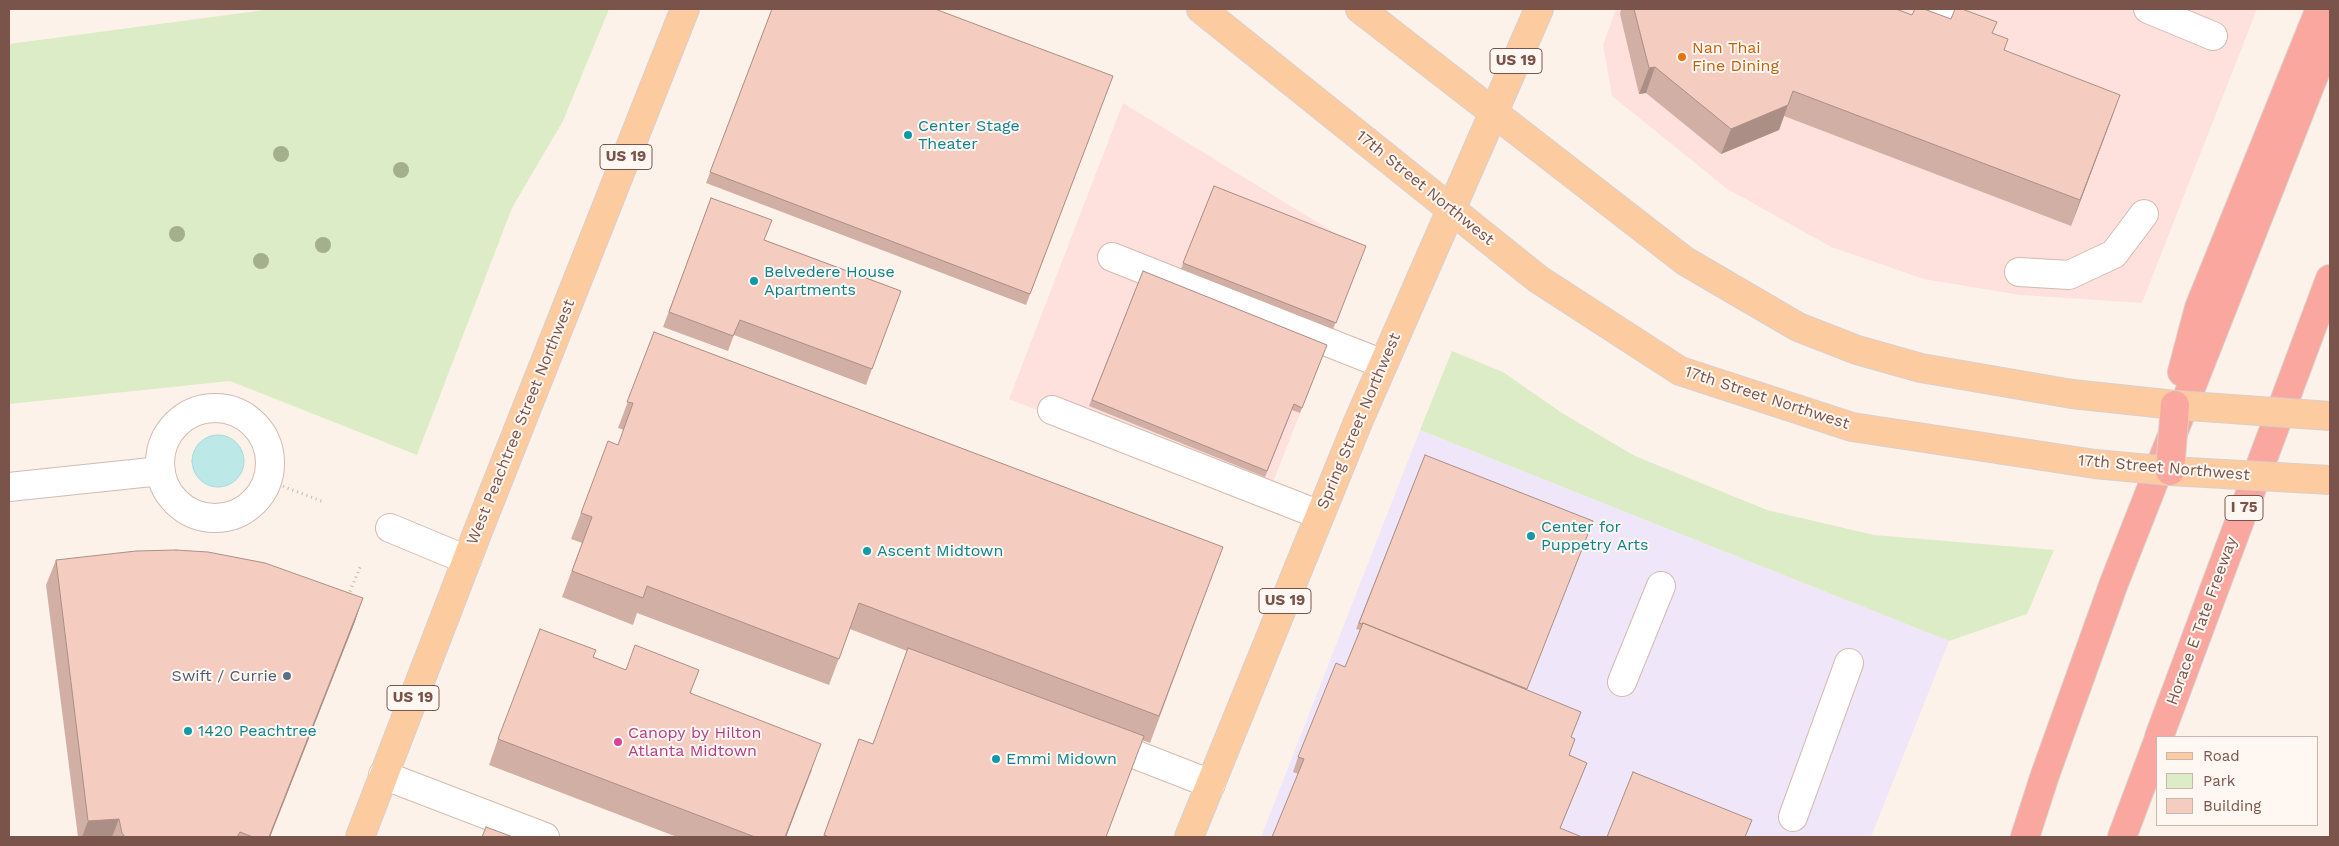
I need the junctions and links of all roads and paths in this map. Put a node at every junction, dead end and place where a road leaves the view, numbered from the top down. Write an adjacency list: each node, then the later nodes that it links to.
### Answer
1 (685, 9): 27 (main road, West Peachtree Street Northwest / US 19)
2 (1201, 9): 10 (main road, 17th Street Northwest)
3 (1360, 9): 9 (main road)
4 (1539, 9): 9 (main road, Spring Street Northwest / US 19)
5 (2148, 9): 8 (street)
6 (2320, 9): 16 (highway)
7 (2330, 35): 42 (highway)
8 (2213, 36)
9 (1493, 113): 10 (main road, Spring Street Northwest / US 19); 16 (main road, bridge)
10 (1451, 208): 15 (main road, Spring Street Northwest / US 19); 20 (main road, 17th Street Northwest, bridge)
11 (2144, 214): 13 (street)
12 (1112, 257): 15 (street)
13 (2019, 272)
14 (2330, 279): 34 (highway, Horace E Tate Freeway / I 75)
15 (1383, 364): 25 (main road, Spring Street Northwest / US 19)
16 (2175, 405): 18 (main road, bridge); 20 (highway, bridge)
17 (1052, 410): 25 (street)
18 (2330, 416)
19 (161, 471): 22 (street); 22 (street); 23 (street)
20 (2170, 471): 21 (main road, 17th Street Northwest, bridge)
21 (2330, 480)
22 (269, 481): 24 (path)
23 (9, 487)
24 (324, 502)
25 (1320, 515): 37 (main road, Spring Street Northwest / US 19)
26 (390, 528): 27 (street)
27 (467, 560): 36 (main road, West Peachtree Street Northwest / US 19)
28 (361, 564): 30 (path)
29 (1661, 586): 32 (street)
30 (348, 598)
31 (1849, 663): 38 (street)
32 (1622, 682)
33 (1083, 734): 37 (street)
34 (2159, 736)
35 (2156, 744): 43 (highway, Horace E Tate Freeway / I 75)
36 (382, 775): 39 (main road, West Peachtree Street Northwest / US 19); 40 (street)
37 (1211, 784): 41 (main road, Spring Street Northwest / US 19)
38 (1793, 817)
39 (360, 837)
40 (545, 837)
41 (1189, 837)
42 (2025, 837)
43 (2122, 837)

